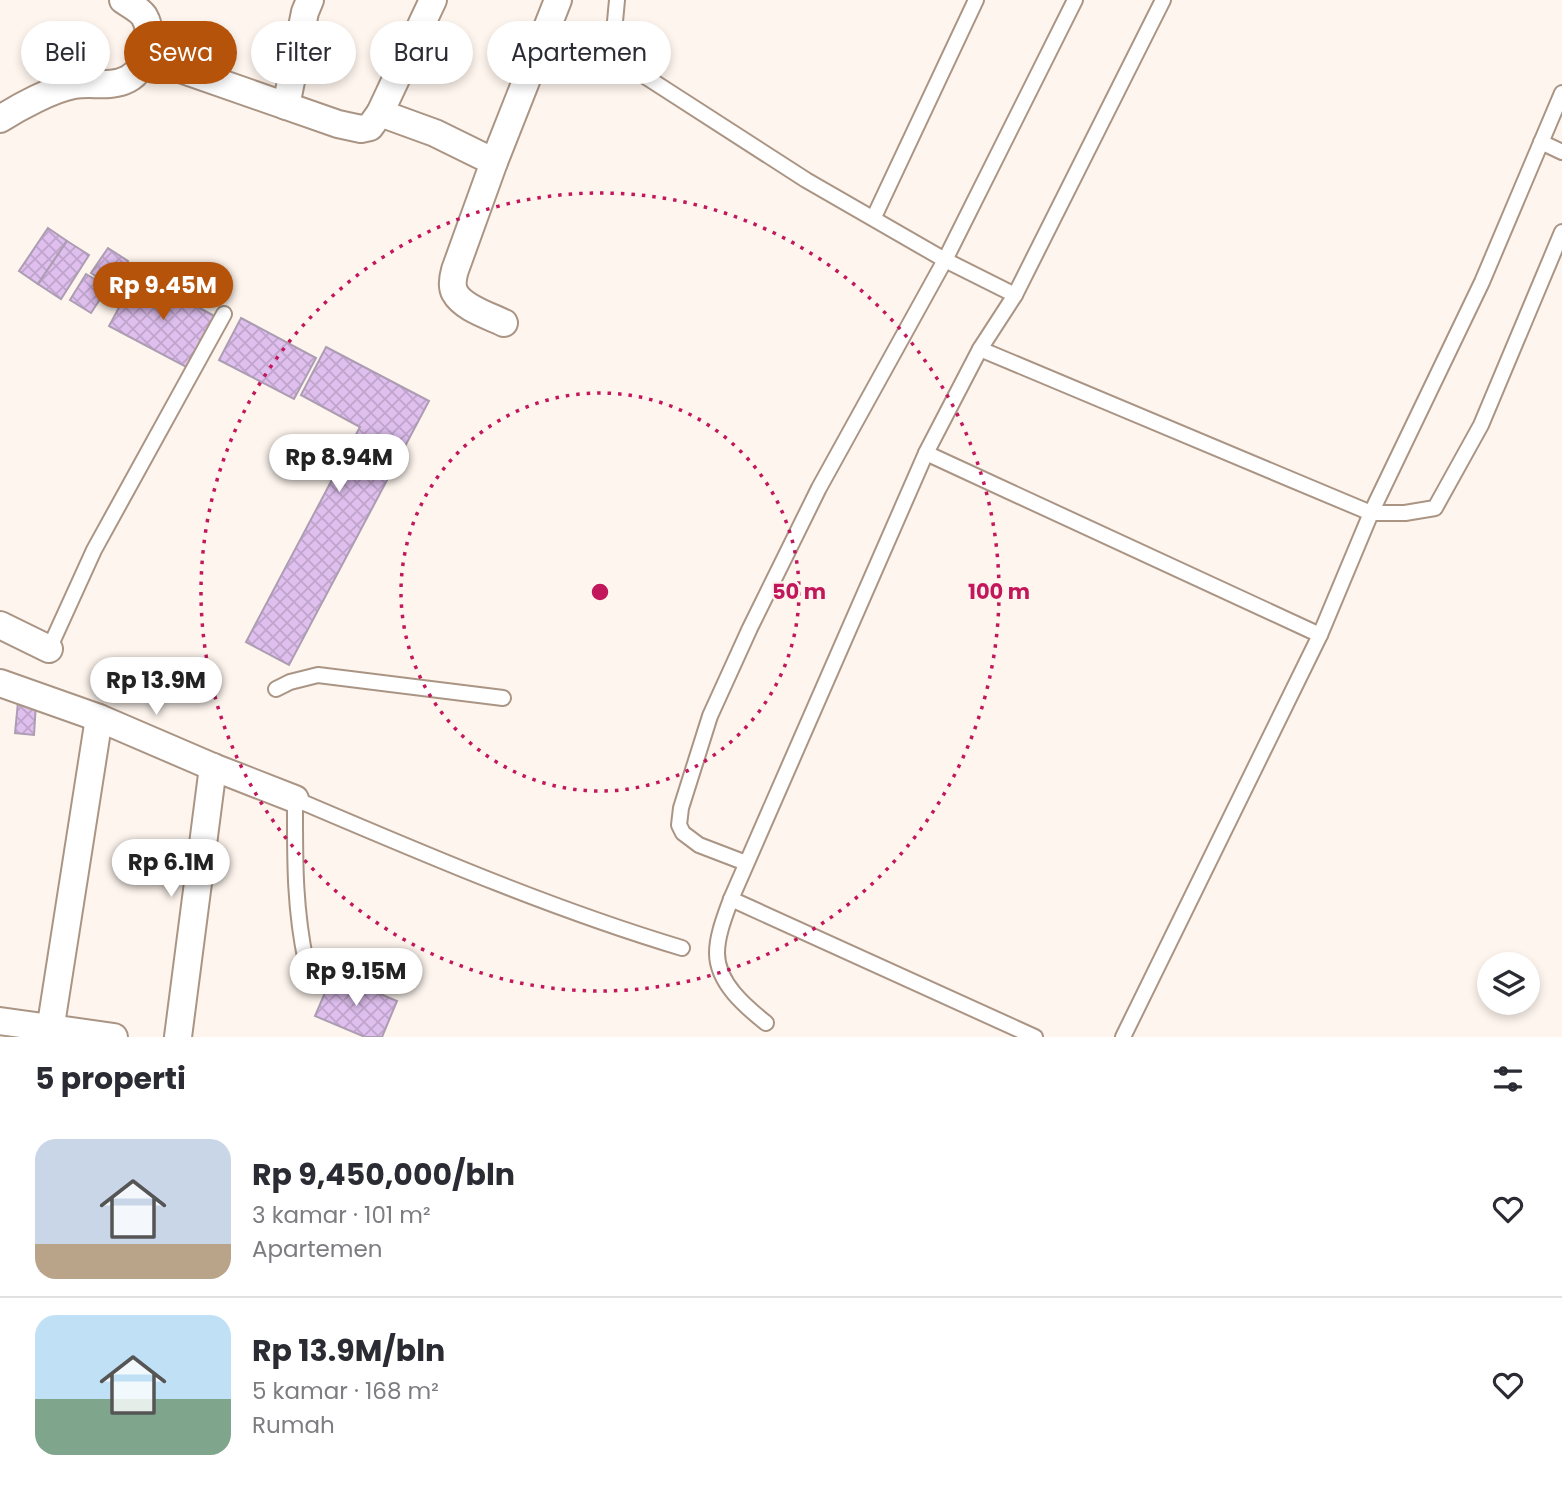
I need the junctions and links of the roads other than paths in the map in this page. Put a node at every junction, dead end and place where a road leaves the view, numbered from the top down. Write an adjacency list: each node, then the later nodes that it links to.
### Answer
1 (122, 0): 9 (street)
2 (310, 0): 13 (street)
3 (433, 0): 14 (street)
4 (558, 0): 18 (street)
5 (617, 0): 19 (lane)
6 (976, 0): 19 (lane)
7 (1075, 0): 21 (lane)
8 (1163, 0): 22 (lane)
9 (146, 21)
10 (124, 81): 15 (street)
11 (223, 84): 13 (street)
12 (1562, 93): 16 (lane)
13 (286, 106): 14 (street)
14 (380, 113): 18 (street)
15 (0, 119)
16 (1541, 142): 17 (lane); 27 (lane)
17 (1562, 152)
18 (494, 162): 24 (street)
19 (874, 217): 21 (lane)
20 (1562, 232): 27 (lane)
21 (945, 260): 22 (lane); 37 (lane)
22 (1015, 295): 25 (lane)
23 (224, 314): 30 (lane)
24 (504, 323)
25 (980, 349): 26 (lane); 27 (lane)
26 (926, 453): 29 (lane); 37 (lane)
27 (1371, 513): 29 (lane)
28 (0, 625): 30 (street)
29 (1320, 635): 47 (lane)
30 (49, 649)
31 (0, 683): 34 (street)
32 (276, 689): 33 (lane)
33 (503, 698)
34 (99, 718): 35 (street); 43 (street)
35 (213, 767): 36 (street); 45 (street)
36 (295, 799): 39 (lane); 40 (lane)
37 (746, 863): 38 (lane)
38 (731, 899): 42 (lane); 46 (lane)
39 (682, 948)
40 (306, 962)
41 (0, 1021): 43 (street)
42 (766, 1023)
43 (49, 1032): 44 (street)
44 (114, 1037)
45 (178, 1037)
46 (1035, 1037)
47 (1123, 1037)

